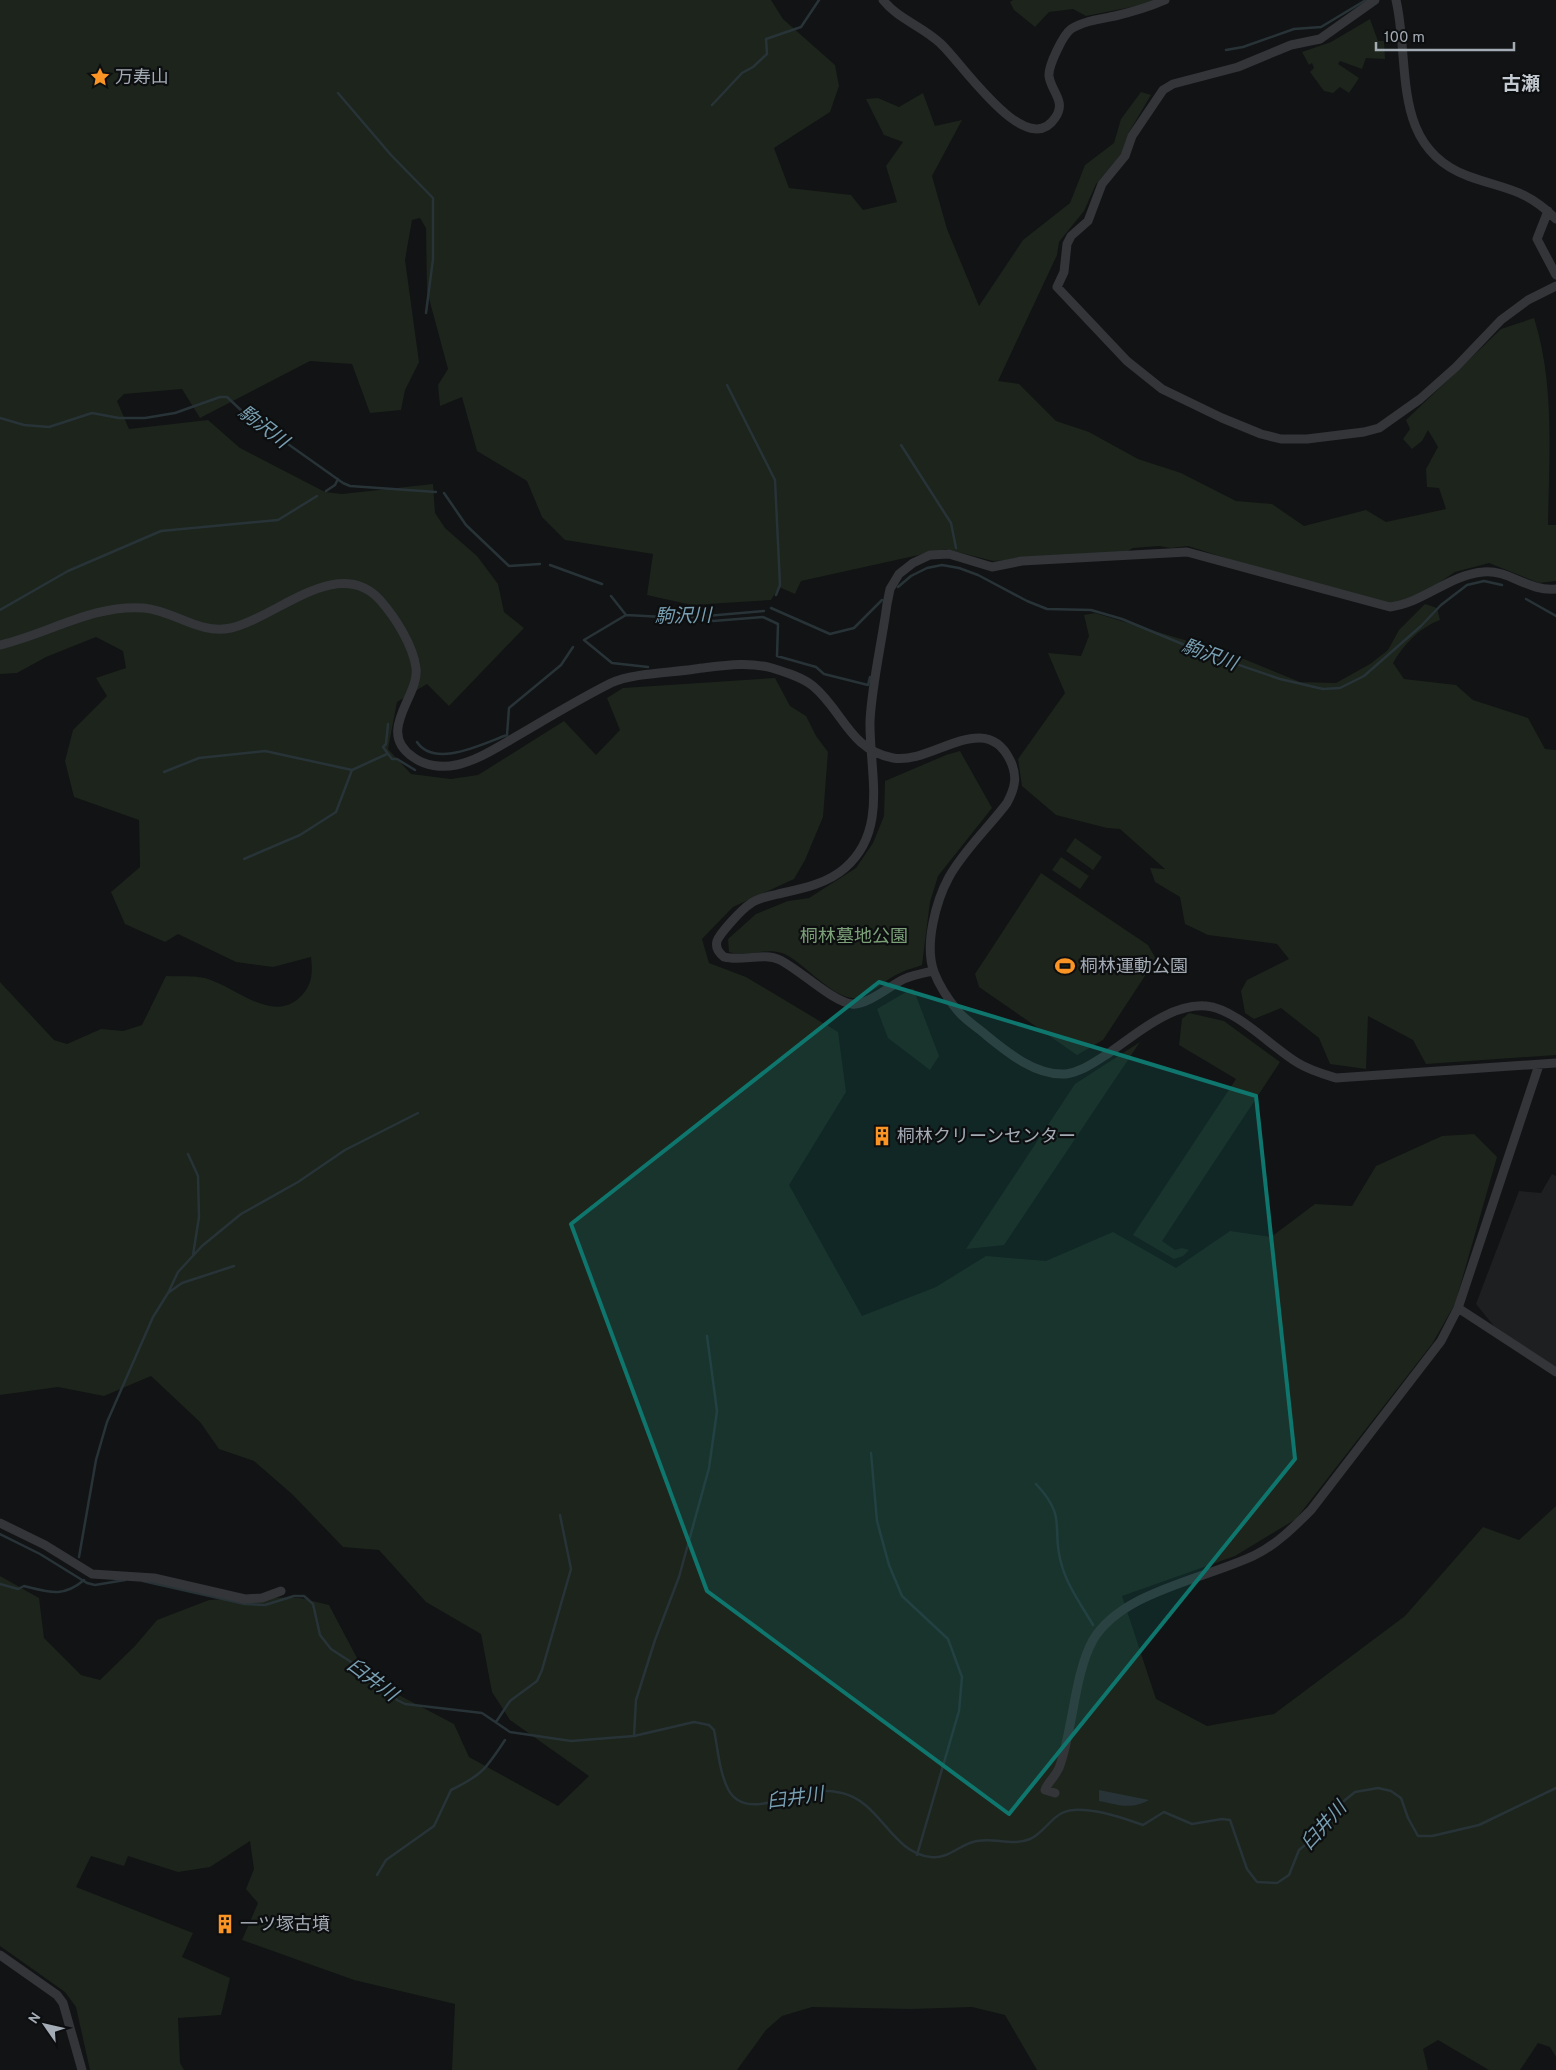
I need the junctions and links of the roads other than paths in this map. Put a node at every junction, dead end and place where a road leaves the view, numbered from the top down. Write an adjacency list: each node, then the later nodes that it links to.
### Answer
1 (882, 0): 2 (street)
2 (1165, 0)
3 (1375, 0): 8 (street)
4 (1396, 0): 5 (street)
5 (1548, 211): 6 (street); 7 (street)
6 (1556, 219)
7 (1556, 275)
8 (1556, 286)
9 (1556, 589): 11 (street)
10 (0, 645): 11 (street)
11 (872, 751): 12 (street); 12 (street)
12 (933, 971): 14 (street)
13 (1556, 1063): 14 (street)
14 (1539, 1065): 15 (street)
15 (1458, 1308): 16 (street); 19 (street)
16 (1556, 1372)
17 (0, 1523): 18 (street)
18 (281, 1591)
19 (1055, 1794)
20 (0, 1955): 21 (street)
21 (82, 2070)

